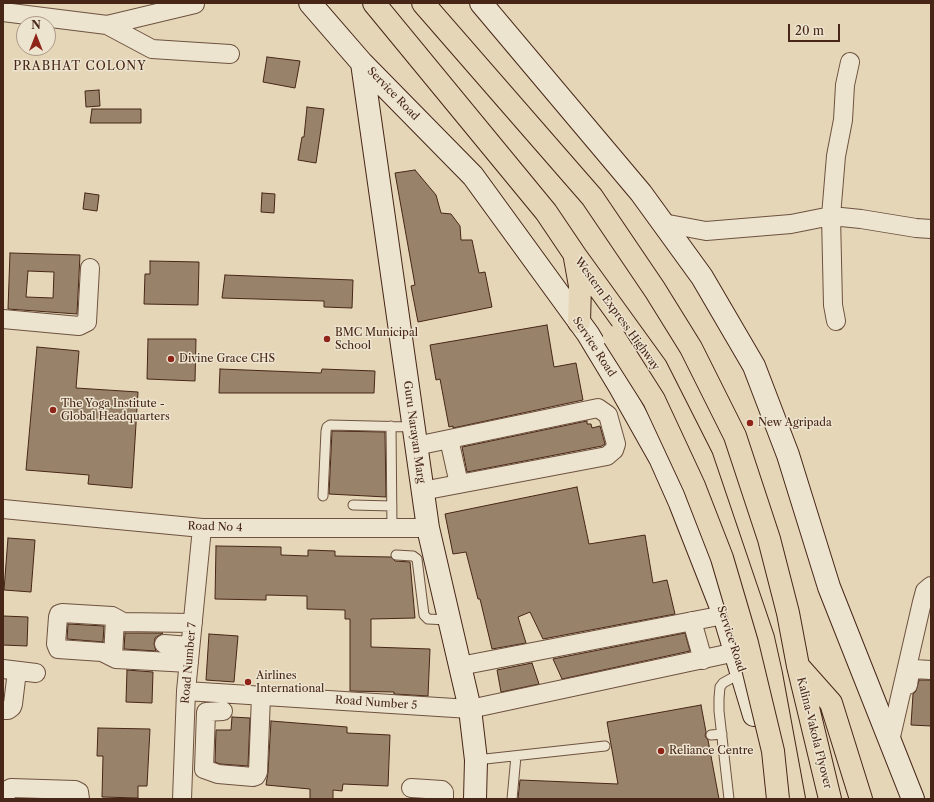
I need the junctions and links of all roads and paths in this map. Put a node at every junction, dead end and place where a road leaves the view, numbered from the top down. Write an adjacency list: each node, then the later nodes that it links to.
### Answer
1 (310, 3): 10 (street, Service Road)
2 (374, 3): 14 (highway, Western Express Highway)
3 (422, 3): 47 (highway)
4 (481, 3): 12 (street)
5 (195, 4): 7 (street)
6 (4, 12): 7 (street)
7 (107, 25): 8 (street)
8 (230, 54)
9 (850, 62): 11 (street)
10 (362, 63): 19 (street, Service Road); 21 (street, Guru Narayan Marg)
11 (831, 216): 12 (street); 13 (street); 18 (street)
12 (663, 223): 60 (street)
13 (931, 230)
14 (575, 256): 16 (highway, Western Express Highway); 19 (highway)
15 (90, 268): 17 (street)
16 (610, 303): 51 (highway, Western Express Highway); 76 (highway, bridge)
17 (3, 319)
18 (836, 321)
19 (579, 322): 36 (street, Service Road)
20 (391, 426): 21 (lane); 25 (lane); 27 (lane)
21 (415, 436): 22 (street); 24 (street, Guru Narayan Marg)
22 (449, 439): 23 (street); 23 (street)
23 (459, 484): 24 (street)
24 (422, 491): 31 (street, Guru Narayan Marg)
25 (323, 496)
26 (353, 505): 27 (lane)
27 (392, 506): 30 (lane)
28 (3, 509): 29 (street, Road No 4)
29 (202, 528): 30 (street, Road No 4); 40 (street, Road Number 7)
30 (392, 528): 31 (street, Road No 4)
31 (428, 528): 35 (street, Guru Narayan Marg)
32 (396, 555): 34 (lane)
33 (931, 586): 53 (street)
34 (421, 591): 35 (lane); 38 (lane)
35 (443, 591): 38 (street, Guru Narayan Marg)
36 (724, 615): 39 (street); 42 (street, Service Road)
37 (115, 618): 40 (street); 44 (street); 44 (street)
38 (450, 620): 46 (street, Guru Narayan Marg)
39 (692, 621): 45 (street); 46 (street)
40 (193, 623): 43 (street, Road Number 7)
41 (164, 644): 43 (street)
42 (736, 652): 45 (street, Road Number 5); 52 (street, Service Road)
43 (190, 655): 44 (street); 54 (street, Road Number 7)
44 (113, 657)
45 (703, 660): 56 (street, Road Number 5)
46 (460, 666): 56 (street, Guru Narayan Marg)
47 (798, 666): 78 (highway, Kalina-Vakola Flyover); 79 (highway)
48 (10, 670): 50 (street); 57 (street)
49 (931, 670): 53 (street)
50 (36, 673)
51 (771, 674): 63 (highway); 77 (highway)
52 (743, 675): 58 (lane); 63 (street, Service Road)
53 (903, 685): 60 (street)
54 (186, 691): 55 (street, Road Number 5); 65 (street, Road Number 7); 66 (street)
55 (262, 696): 56 (street, Road Number 5); 66 (street)
56 (470, 709): 64 (street, Guru Narayan Marg)
57 (3, 710)
58 (722, 734): 59 (lane); 74 (lane)
59 (711, 735)
60 (890, 741): 80 (street)
61 (605, 746): 62 (lane)
62 (516, 756): 64 (lane); 73 (lane)
63 (766, 757): 75 (highway)
64 (476, 760): 72 (street, Guru Narayan Marg)
65 (183, 766): 66 (street); 70 (street, Road Number 7)
66 (204, 766)
67 (411, 788): 71 (street)
68 (5, 799): 69 (street)
69 (80, 799)
70 (182, 799)
71 (444, 799)
72 (475, 799)
73 (512, 799)
74 (730, 799)
75 (771, 799)
76 (778, 799)
77 (794, 799)
78 (830, 799)
79 (861, 799)
80 (913, 799)

